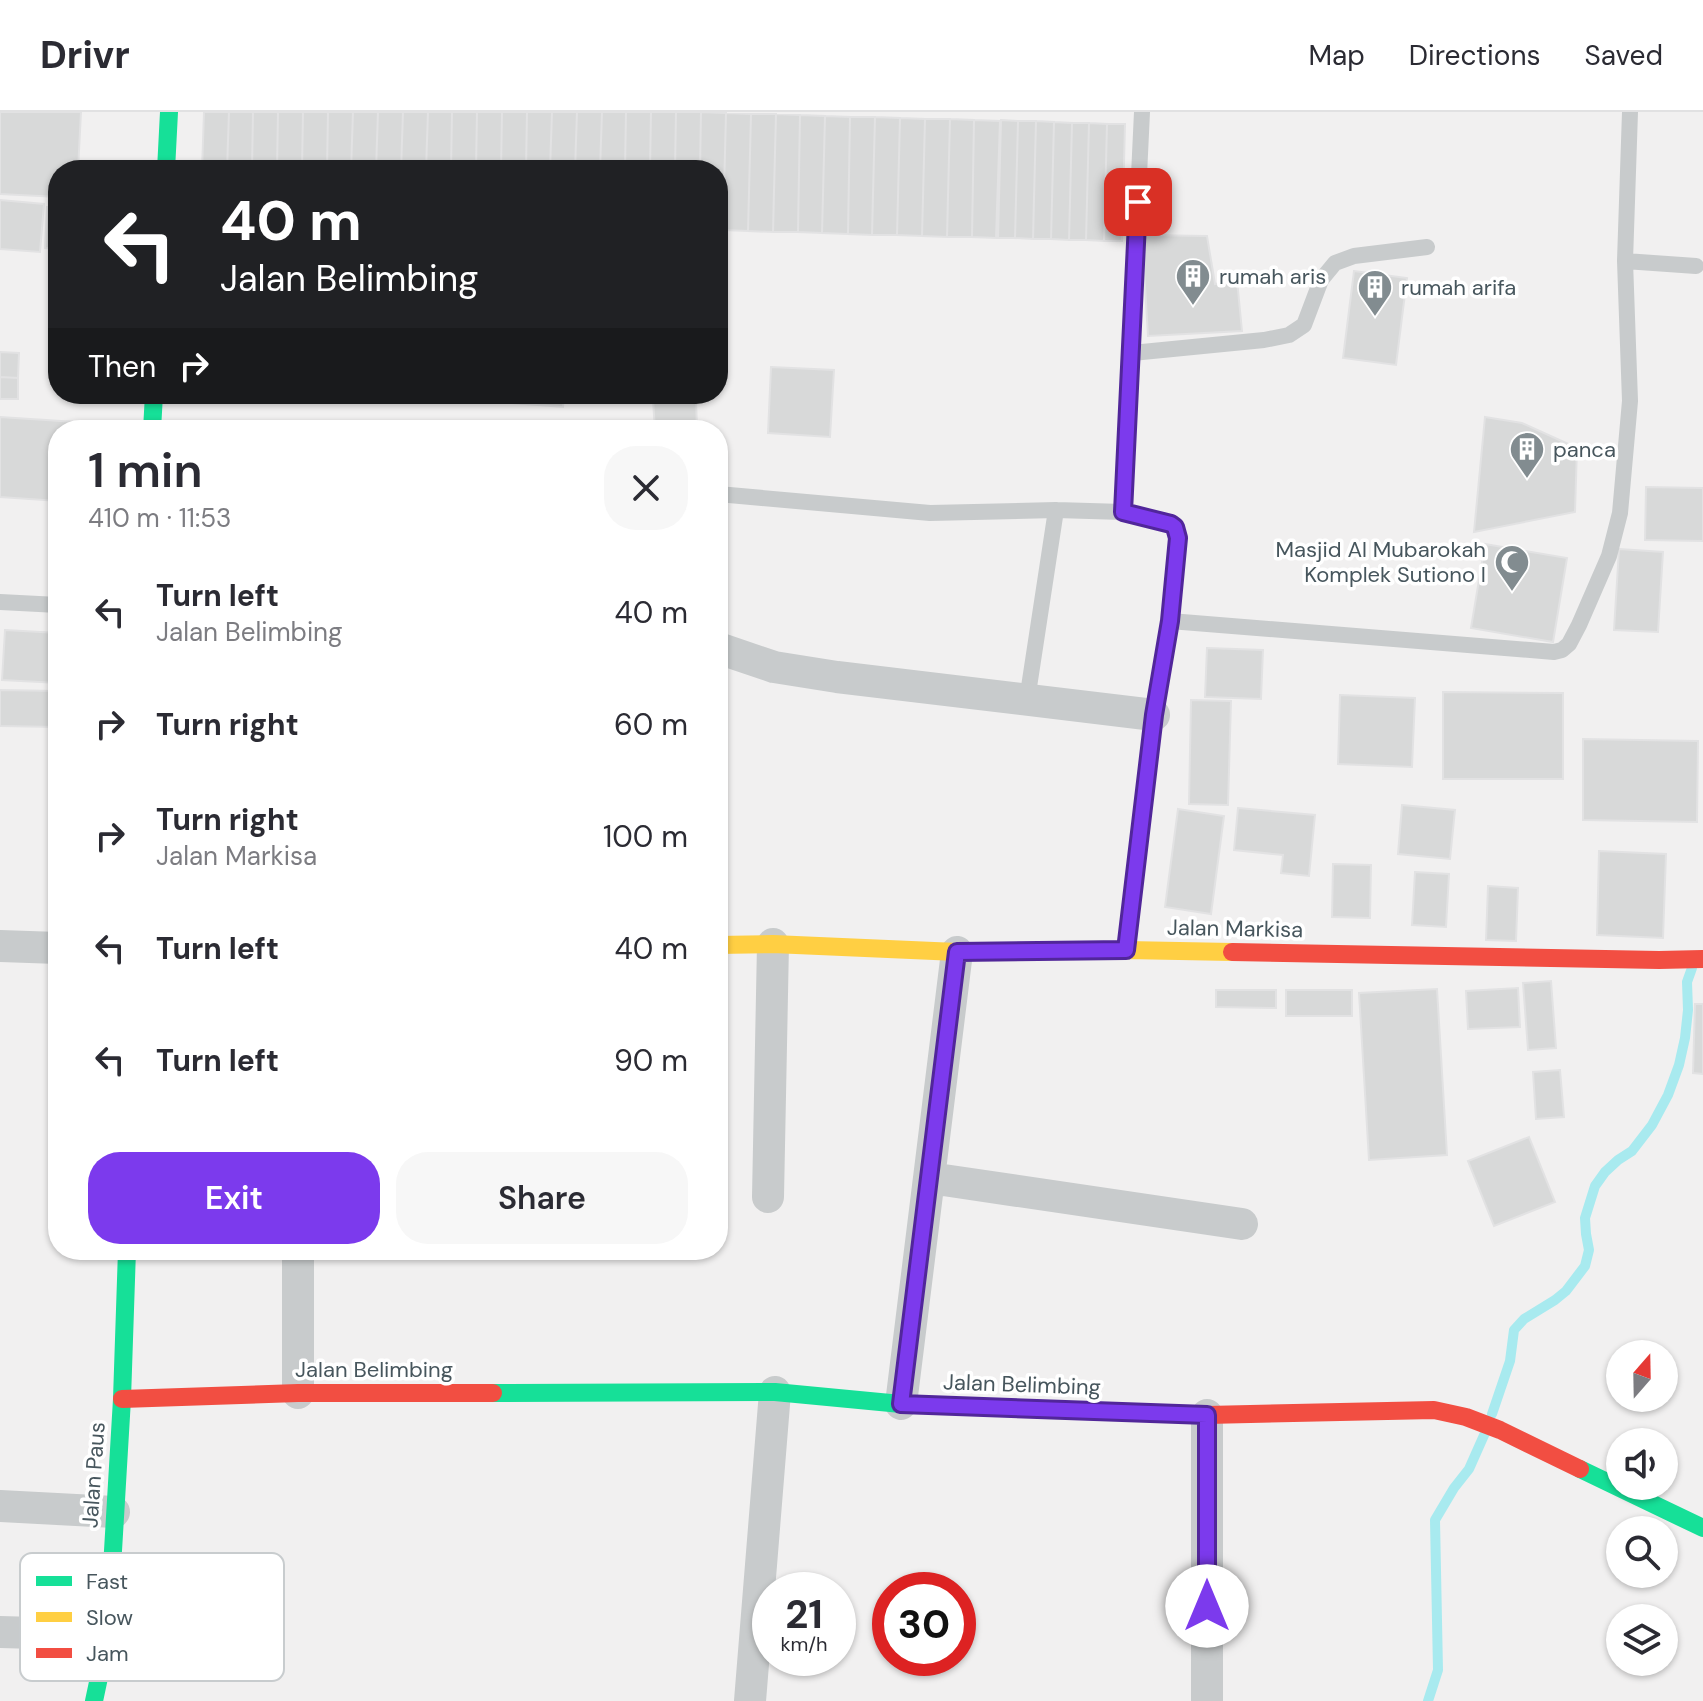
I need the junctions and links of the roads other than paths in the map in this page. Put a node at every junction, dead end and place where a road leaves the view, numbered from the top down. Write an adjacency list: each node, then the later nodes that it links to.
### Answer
1 (169, 112): 4 (street)
2 (1142, 112): 8 (lane)
3 (1630, 112): 6 (lane)
4 (167, 160)
5 (1427, 247): 8 (lane)
6 (1625, 261): 7 (lane); 14 (lane)
7 (1696, 266)
8 (1132, 353): 11 (lane)
9 (728, 495): 10 (lane)
10 (1056, 510): 11 (lane); 16 (lane)
11 (1123, 512): 14 (lane)
12 (0, 602): 13 (lane)
13 (48, 604)
14 (1170, 621): 17 (lane)
15 (728, 651): 16 (street)
16 (1027, 700): 17 (street)
17 (1154, 715): 22 (lane)
18 (773, 944): 19 (street, Jalan Markisa); 23 (street, Jalan Markisa); 26 (street)
19 (728, 945)
20 (0, 946): 21 (street)
21 (48, 948)
22 (1126, 950): 23 (street, Jalan Markisa); 24 (street, Jalan Markisa)
23 (957, 952): 25 (street)
24 (1703, 959)
25 (930, 1178): 27 (street); 33 (street)
26 (768, 1197)
27 (1242, 1224)
28 (127, 1260): 32 (street, Jalan Paus)
29 (298, 1260): 31 (street)
30 (775, 1392): 31 (street, Jalan Belimbing); 33 (street, Jalan Belimbing); 43 (street)
31 (298, 1393): 32 (street, Jalan Belimbing)
32 (122, 1399): 36 (street, Jalan Paus)
33 (901, 1404): 34 (street, Jalan Belimbing)
34 (1207, 1415): 37 (street, Jalan Belimbing); 44 (street)
35 (0, 1506): 36 (street)
36 (114, 1512): 38 (street, Jalan Paus)
37 (1703, 1528)
38 (112, 1553)
39 (0, 1632): 40 (street)
40 (20, 1633)
41 (98, 1681): 42 (street, Jalan Paus)
42 (94, 1701)
43 (750, 1701)
44 (1207, 1701)

